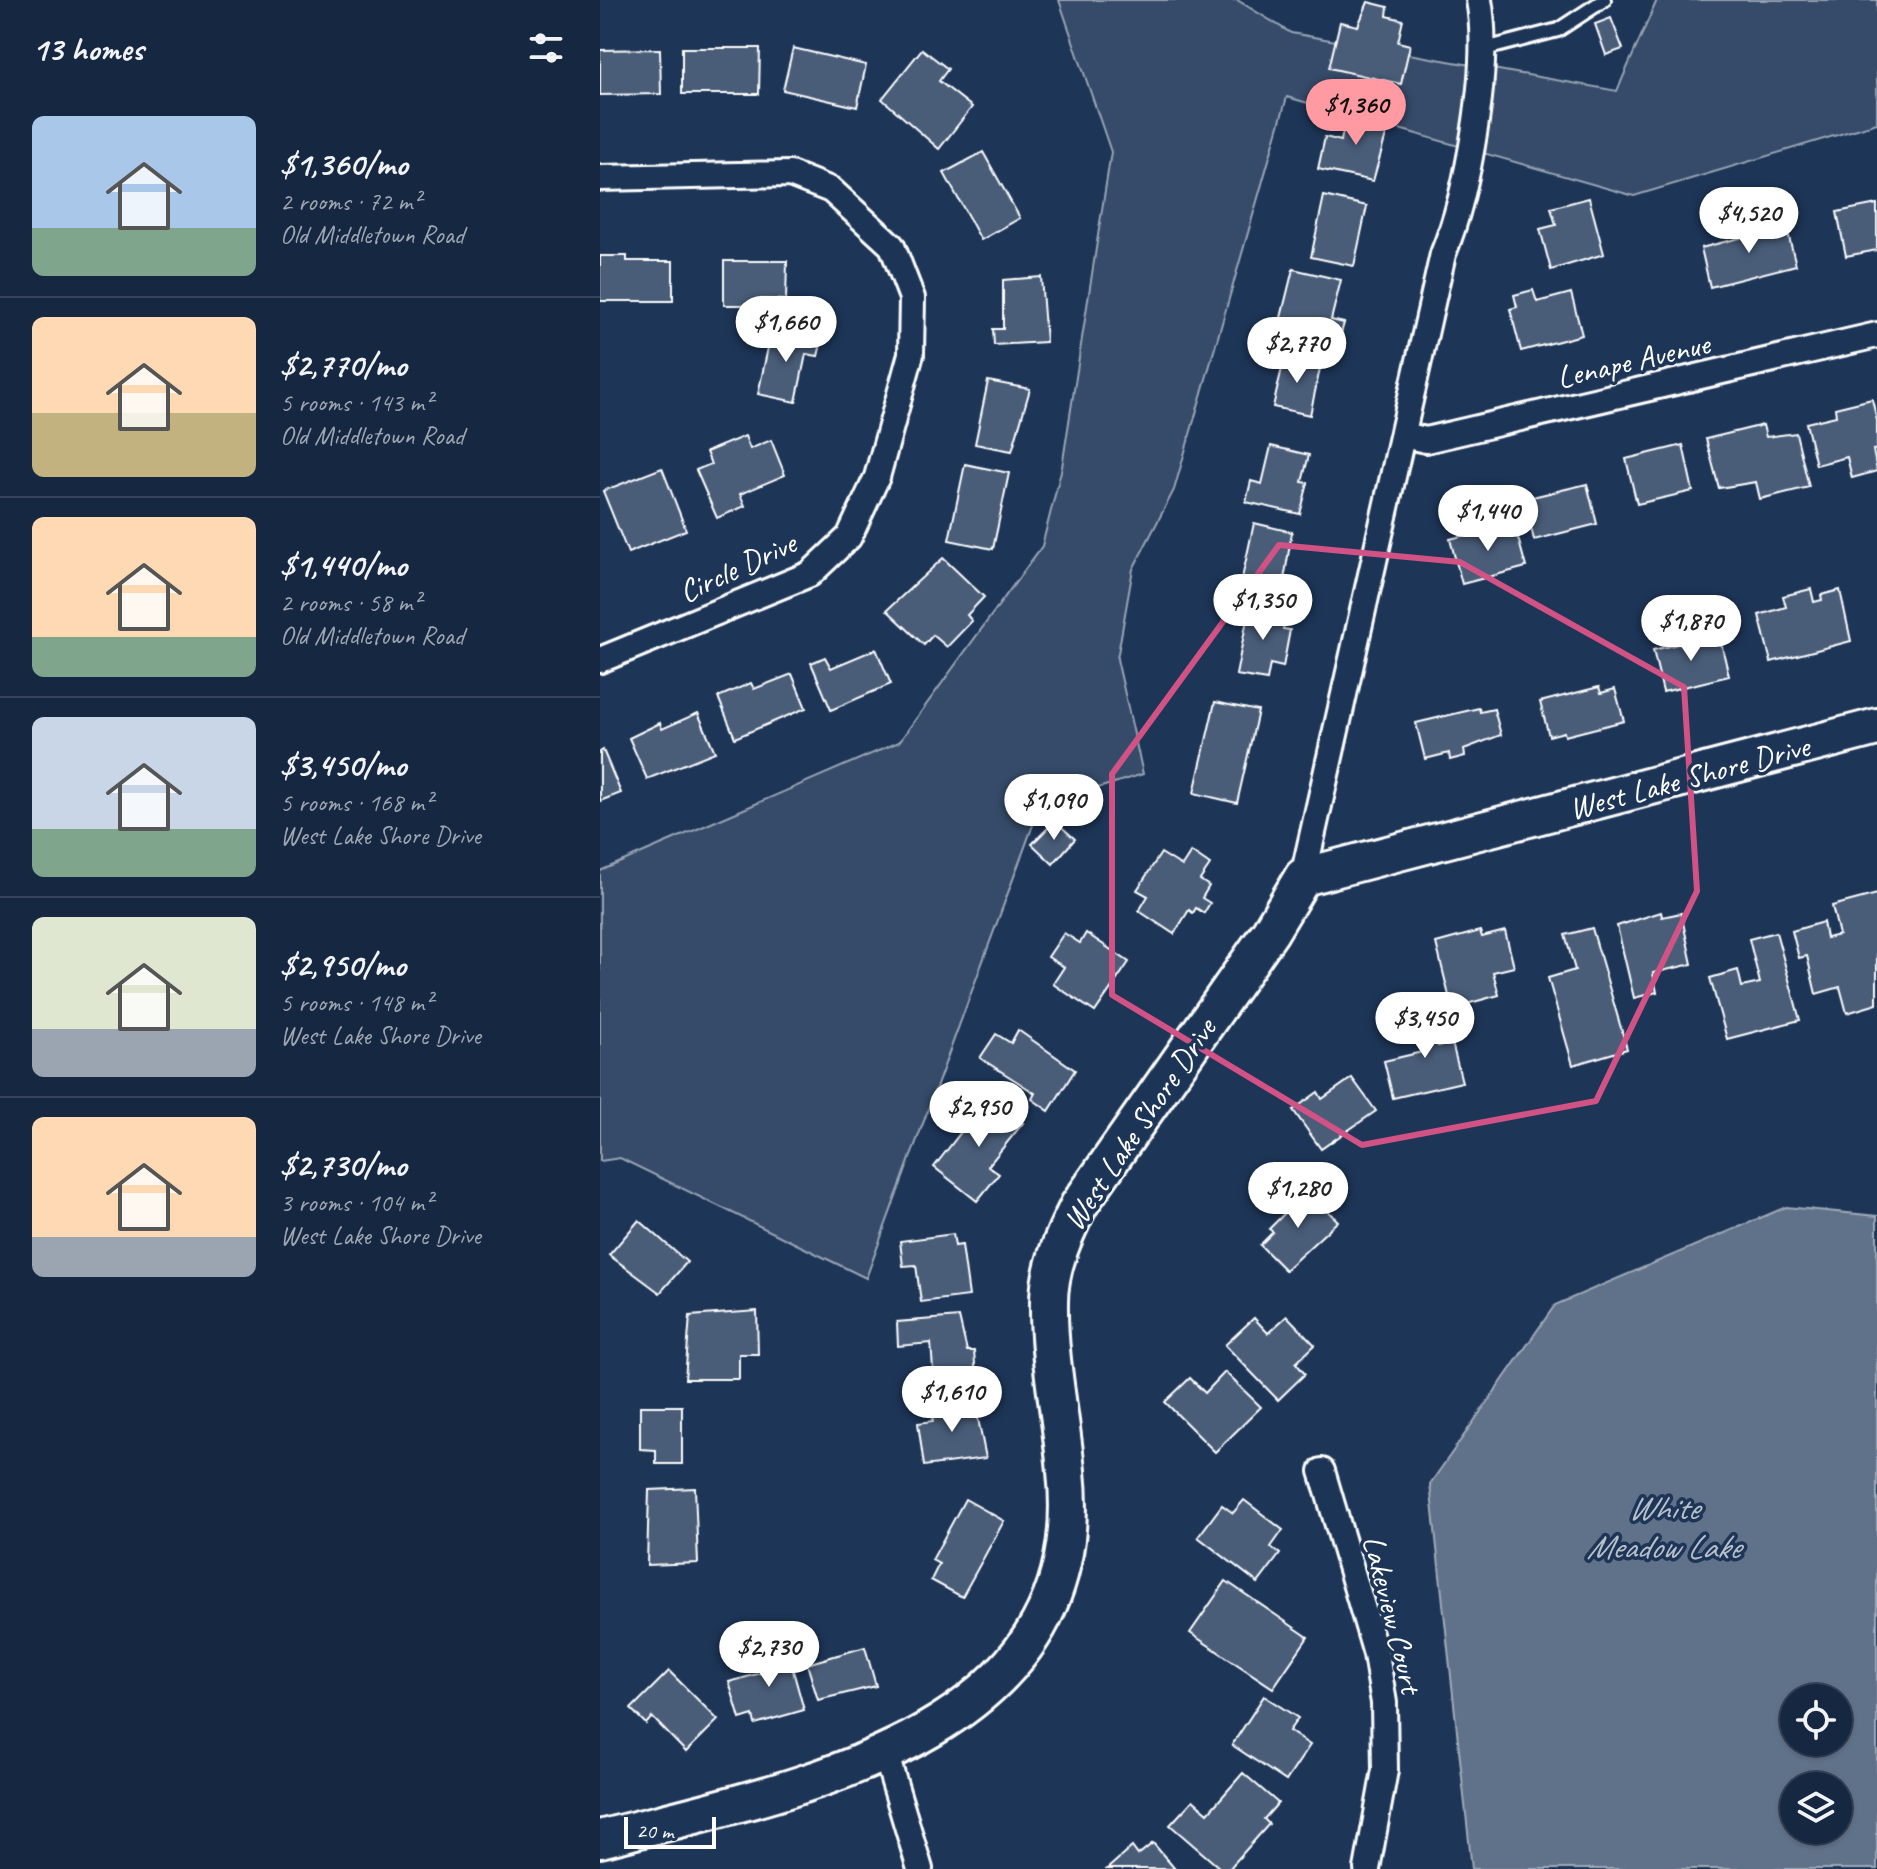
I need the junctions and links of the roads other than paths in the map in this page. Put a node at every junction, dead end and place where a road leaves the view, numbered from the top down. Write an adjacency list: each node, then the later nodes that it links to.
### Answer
1 (1479, 0): 3 (street)
2 (1604, 0): 3 (lane)
3 (1481, 50): 6 (street)
4 (600, 178): 7 (street, Circle Drive)
5 (1877, 335): 6 (street, Lenape Avenue)
6 (1403, 435): 9 (street)
7 (600, 660)
8 (1877, 727): 9 (street, West Lake Shore Drive)
9 (1303, 877): 11 (street, West Lake Shore Drive)
10 (1322, 1471): 14 (street, Lakeview Court)
11 (885, 1752): 12 (street, West Lake Shore Drive); 13 (street)
12 (600, 1839)
13 (920, 1869)
14 (1367, 1869)

